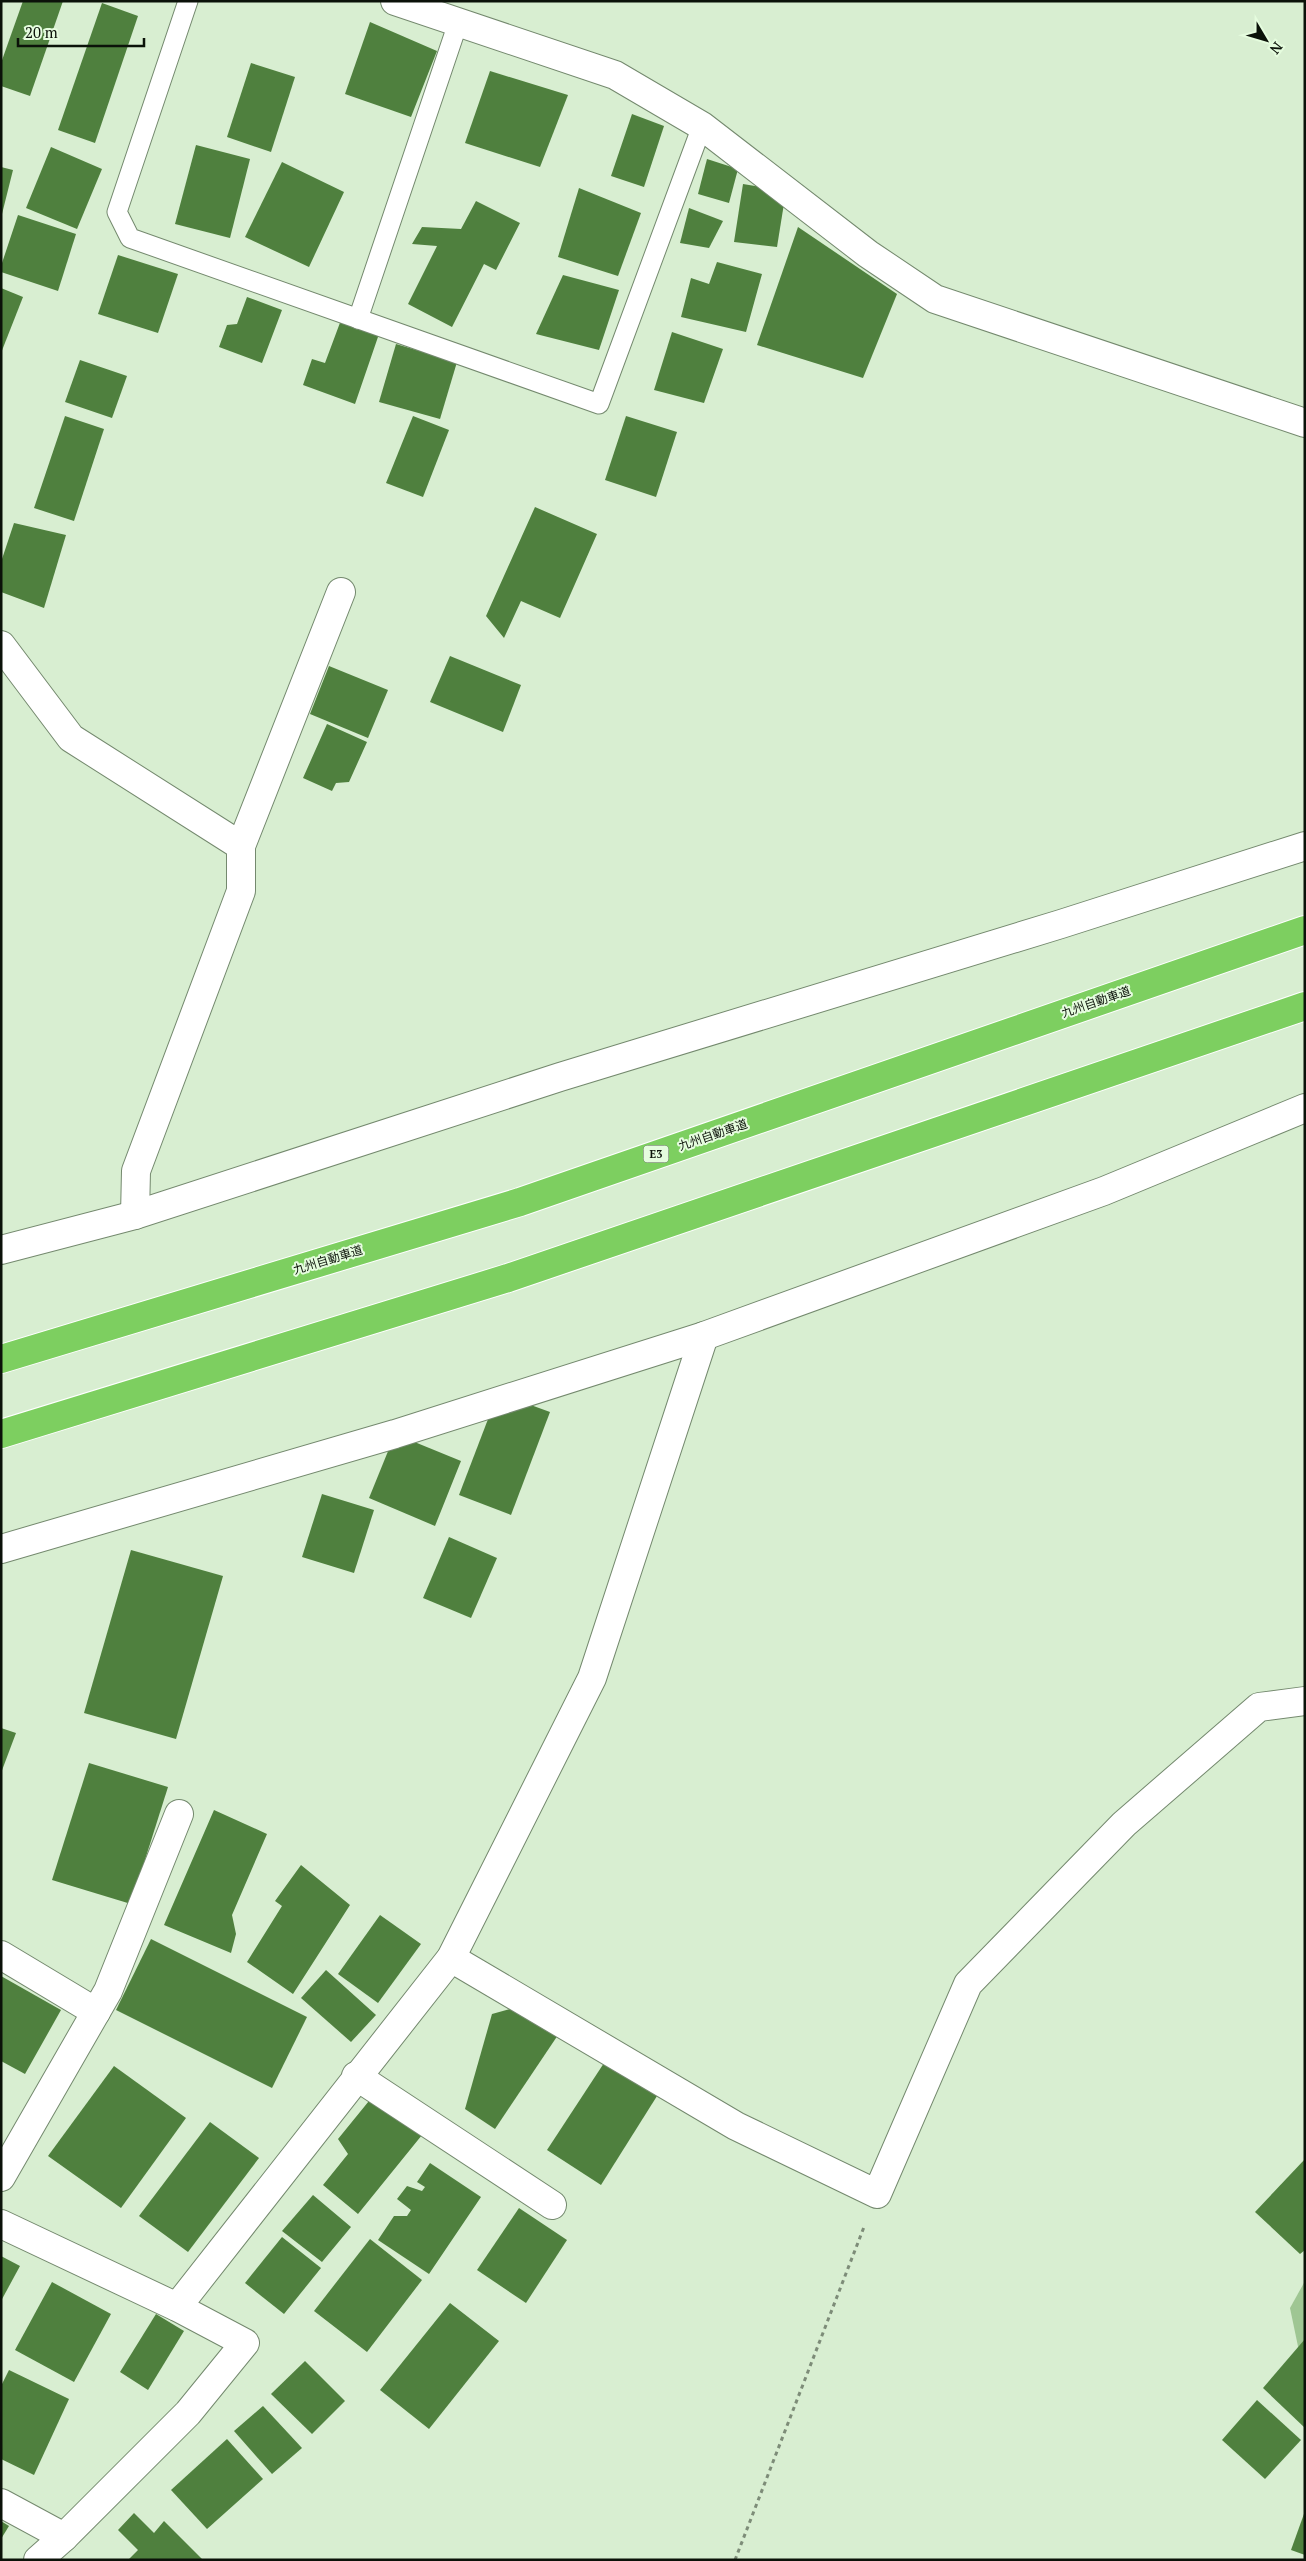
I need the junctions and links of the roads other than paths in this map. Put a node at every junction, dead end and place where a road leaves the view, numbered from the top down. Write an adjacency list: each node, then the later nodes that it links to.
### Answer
1 (188, 1): 5 (lane)
2 (395, 1): 3 (street)
3 (458, 23): 4 (street); 5 (lane)
4 (702, 126): 5 (lane); 6 (street)
5 (358, 319)
6 (1305, 423)
7 (342, 592): 9 (street)
8 (1, 645): 9 (street)
9 (241, 846): 14 (street)
10 (1305, 846): 14 (street)
11 (1305, 930): 17 (highway, 九州自動車道 / E3)
12 (1305, 1006): 18 (highway)
13 (1305, 1108): 16 (street)
14 (135, 1215): 15 (street)
15 (1, 1250)
16 (704, 1336): 19 (street); 23 (street)
17 (1, 1359)
18 (1, 1434)
19 (1, 1549)
20 (1305, 1701): 23 (street)
21 (179, 1814): 24 (street)
22 (1, 1954): 24 (street)
23 (451, 1958): 25 (street)
24 (96, 2012): 26 (street)
25 (356, 2076): 27 (street); 29 (street)
26 (1, 2177)
27 (552, 2205)
28 (1, 2224): 29 (street)
29 (177, 2307): 31 (street)
30 (1, 2503): 31 (street)
31 (64, 2537): 32 (street)
32 (38, 2560)

